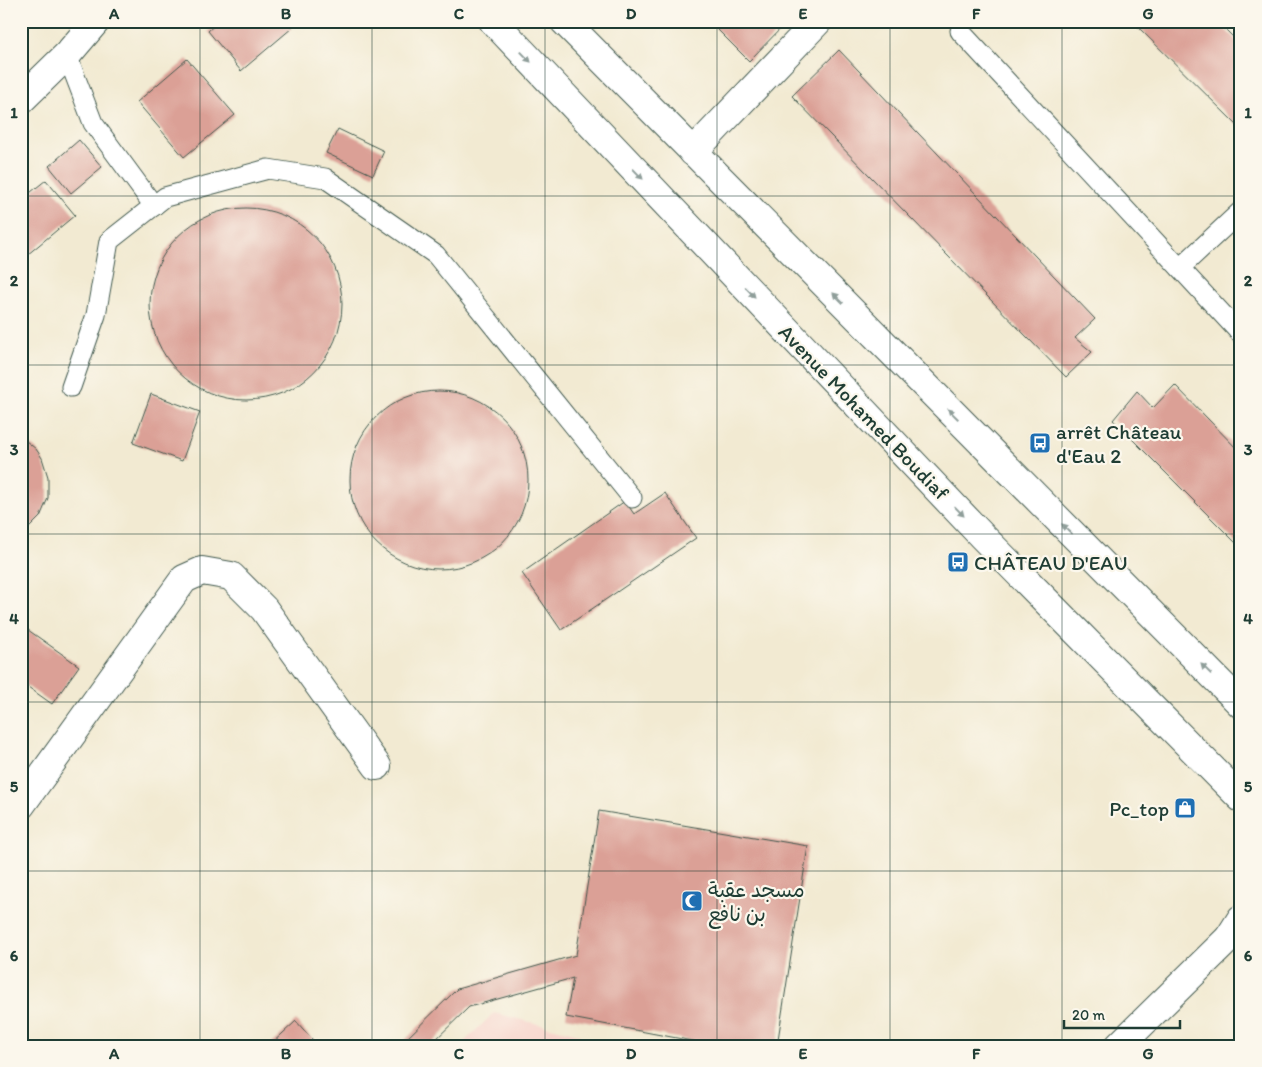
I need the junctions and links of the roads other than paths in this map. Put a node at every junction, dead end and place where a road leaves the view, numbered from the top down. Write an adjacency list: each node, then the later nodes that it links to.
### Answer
1 (96, 21): 6 (main road)
2 (493, 21): 17 (main road, Avenue Mohamed Boudiaf, one-way to 17)
3 (564, 21): 8 (main road)
4 (818, 21): 8 (main road)
5 (960, 31): 11 (lane)
6 (67, 55): 7 (main road); 9 (lane)
7 (21, 100)
8 (693, 152): 15 (main road, one-way to 8)
9 (154, 206): 13 (lane); 14 (lane)
10 (1241, 212): 11 (lane)
11 (1180, 268): 12 (lane)
12 (1241, 334)
13 (70, 387)
14 (632, 498)
15 (1241, 704)
16 (377, 766): 18 (main road)
17 (1241, 798)
18 (21, 806)
19 (1238, 934): 20 (main road)
20 (1118, 1046)

